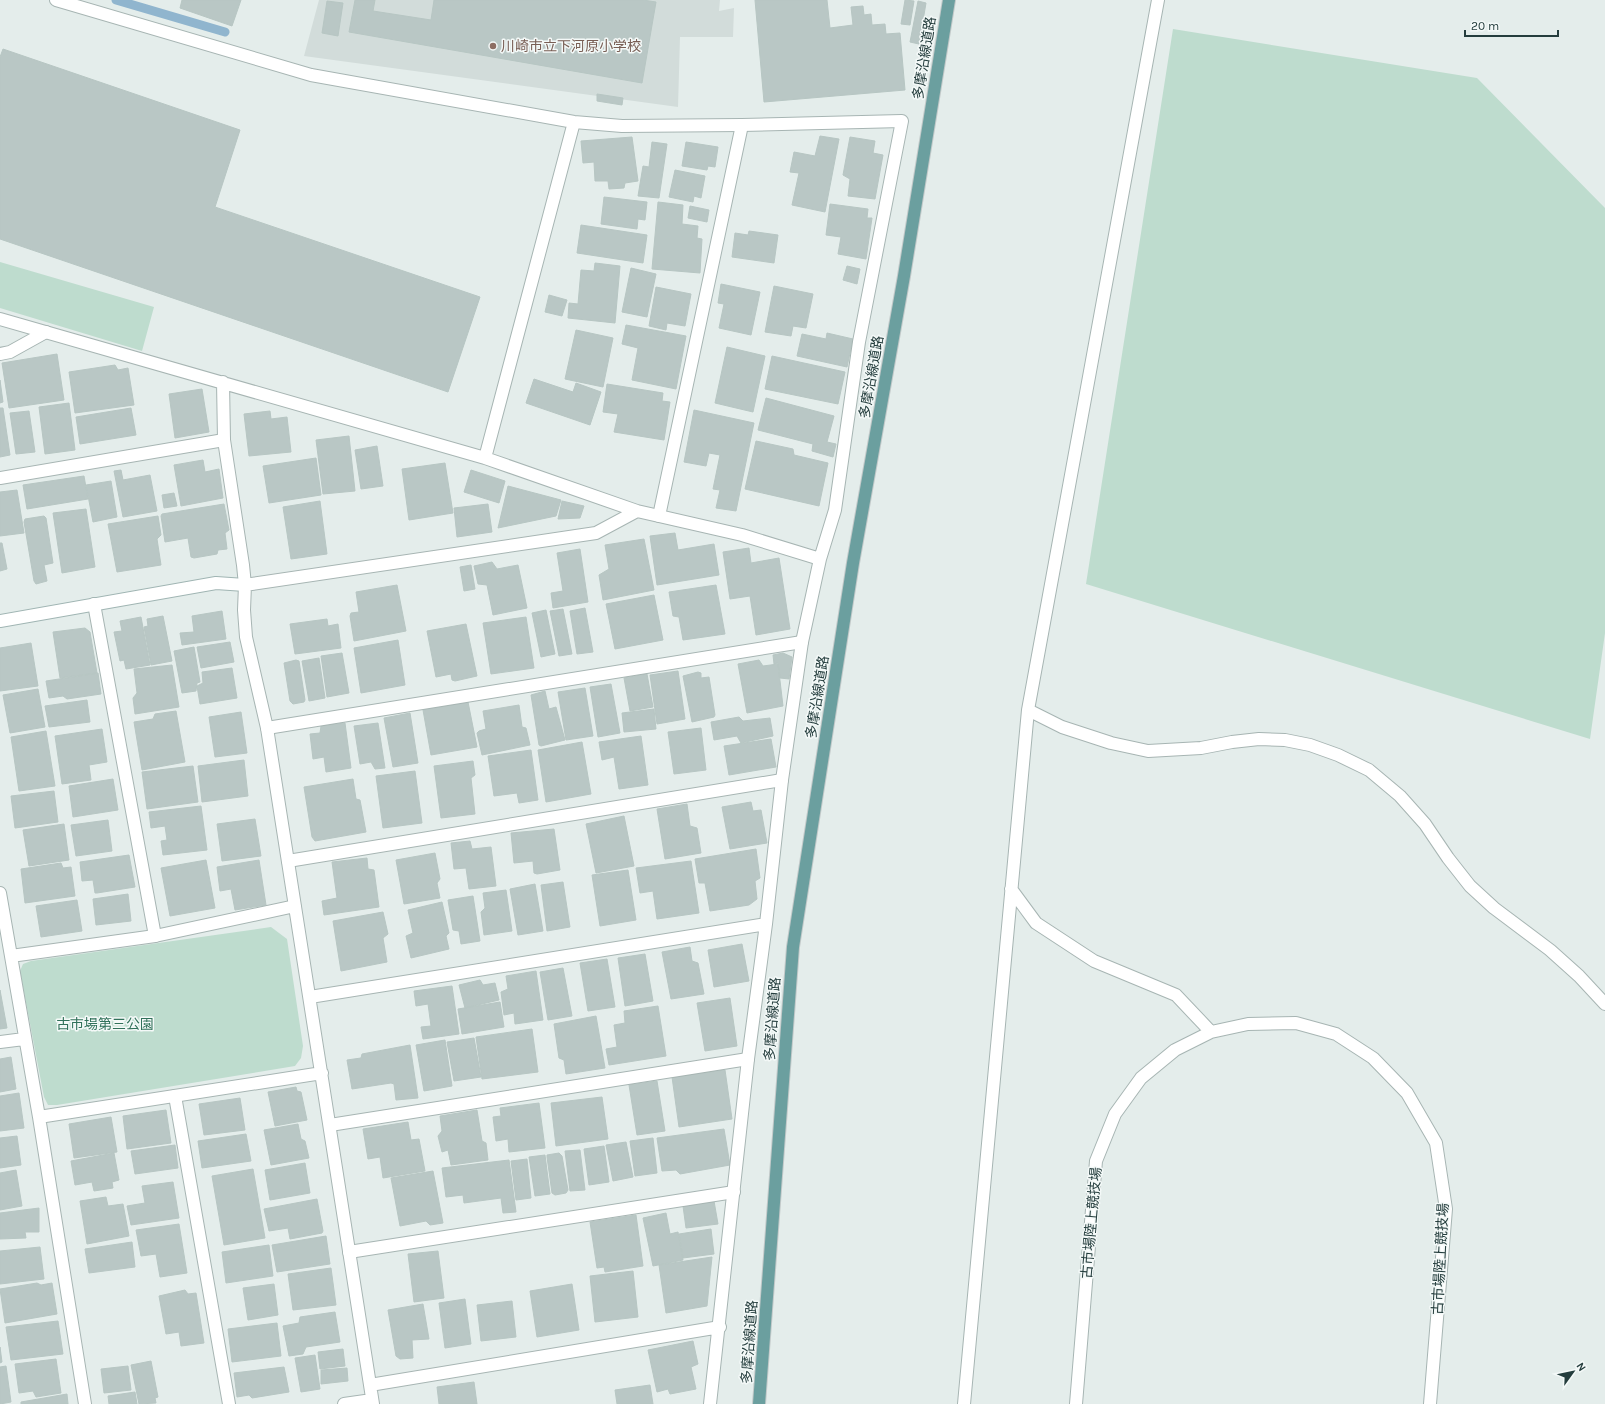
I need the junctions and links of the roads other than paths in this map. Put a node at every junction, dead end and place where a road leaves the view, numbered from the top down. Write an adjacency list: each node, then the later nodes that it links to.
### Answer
1 (56, 0): 4 (street)
2 (949, 0): 49 (main road, 多摩沿線道路)
3 (1158, 0): 20 (street)
4 (574, 122): 5 (street); 11 (street)
5 (742, 125): 14 (street); 15 (street)
6 (0, 319): 7 (street)
7 (46, 332): 8 (street); 9 (street)
8 (0, 354)
9 (223, 382): 10 (street); 11 (street)
10 (224, 440): 12 (street); 16 (street)
11 (485, 458): 13 (street)
12 (0, 478)
13 (637, 511): 14 (street); 16 (street)
14 (659, 516): 15 (street)
15 (820, 559): 19 (street)
16 (245, 585): 17 (street); 21 (street)
17 (94, 604): 18 (street); 28 (street)
18 (0, 621)
19 (802, 642): 21 (street); 22 (street)
20 (1028, 710): 24 (street); 31 (street)
21 (267, 728): 23 (street)
22 (782, 780): 23 (street); 27 (street)
23 (288, 861): 26 (street)
24 (1011, 890): 32 (street); 50 (street)
25 (0, 893): 29 (street)
26 (295, 906): 28 (street); 30 (street)
27 (766, 924): 30 (street); 35 (street)
28 (155, 936): 29 (street)
29 (11, 956): 33 (street)
30 (310, 997): 36 (street)
31 (1605, 1004)
32 (1211, 1032): 51 (street, 古市場陸上競技場); 52 (street, 古市場陸上競技場)
33 (24, 1039): 34 (street); 38 (street)
34 (0, 1042)
35 (748, 1059): 39 (street); 40 (street)
36 (322, 1073): 37 (street); 39 (street)
37 (175, 1096): 38 (street); 46 (street)
38 (38, 1117): 45 (street)
39 (330, 1125): 41 (street)
40 (734, 1192): 41 (street); 42 (street)
41 (349, 1252): 43 (street)
42 (720, 1327): 43 (street); 48 (street)
43 (370, 1386): 44 (street)
44 (373, 1402): 47 (street)
45 (85, 1404)
46 (229, 1404)
47 (344, 1404)
48 (710, 1404)
49 (759, 1404)
50 (964, 1404)
51 (1076, 1404)
52 (1430, 1404)

